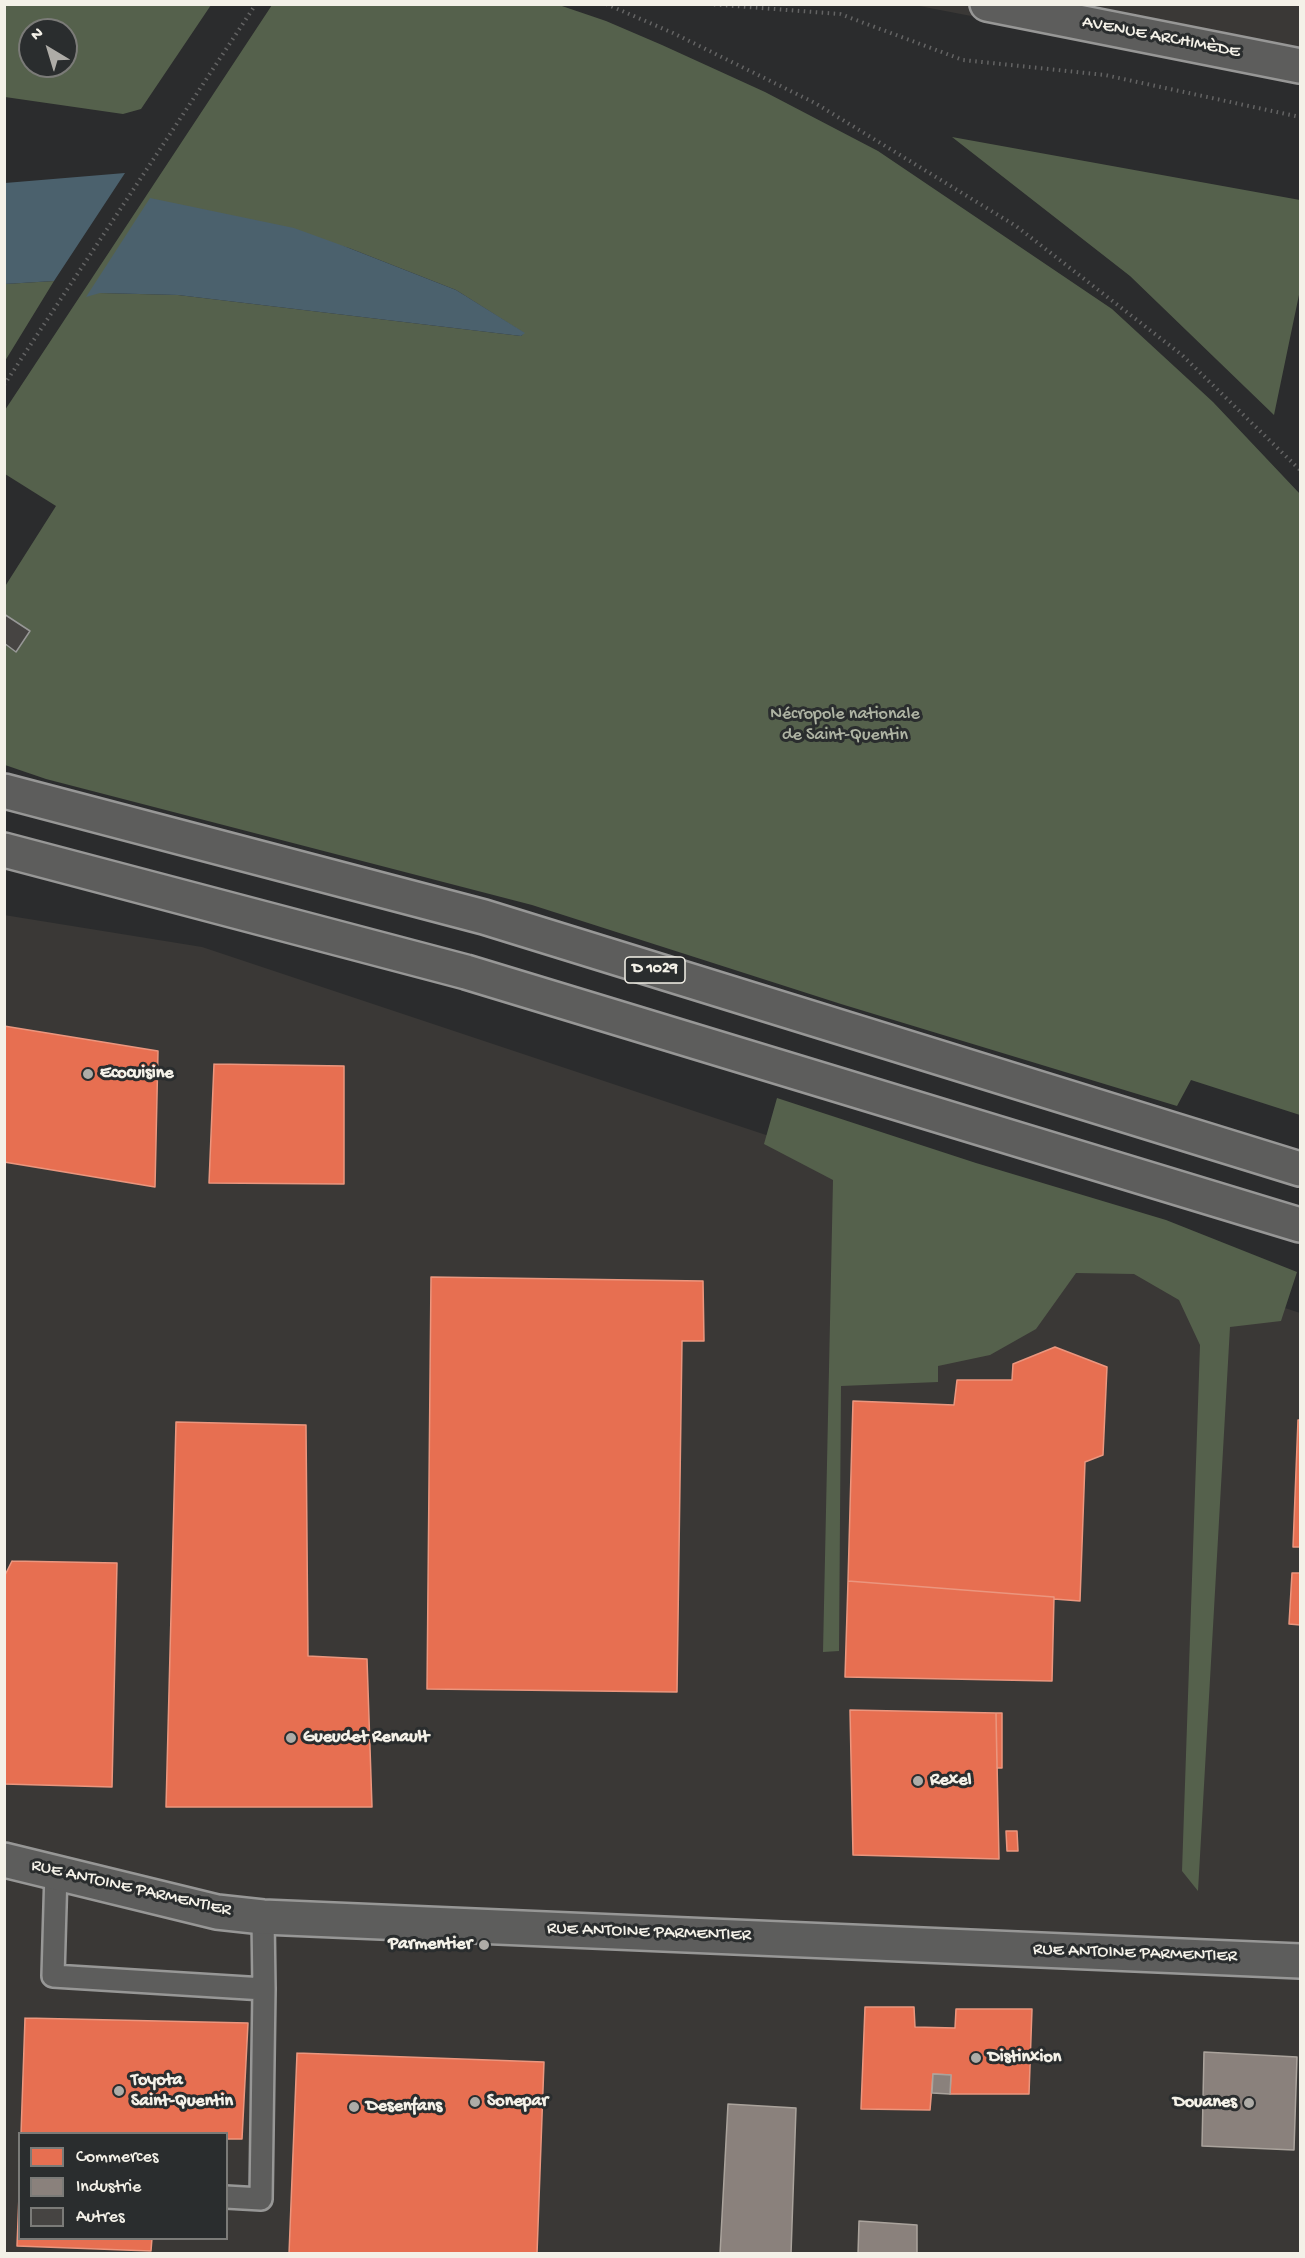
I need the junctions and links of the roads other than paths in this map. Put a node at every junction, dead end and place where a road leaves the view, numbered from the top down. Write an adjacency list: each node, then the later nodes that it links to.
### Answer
1 (987, 4): 2 (main road, AVENUE ARCHIMÈDE)
2 (1300, 66)
3 (4, 791): 5 (main road, D 1029)
4 (4, 850): 6 (main road)
5 (1300, 1169)
6 (1300, 1225)
7 (4, 1860): 8 (main road, RUE ANTOINE PARMENTIER)
8 (56, 1872): 9 (main road, RUE ANTOINE PARMENTIER); 11 (lane)
9 (263, 1917): 10 (main road, RUE ANTOINE PARMENTIER); 11 (lane)
10 (1300, 1961)
11 (264, 1989): 12 (lane)
12 (228, 2197)

